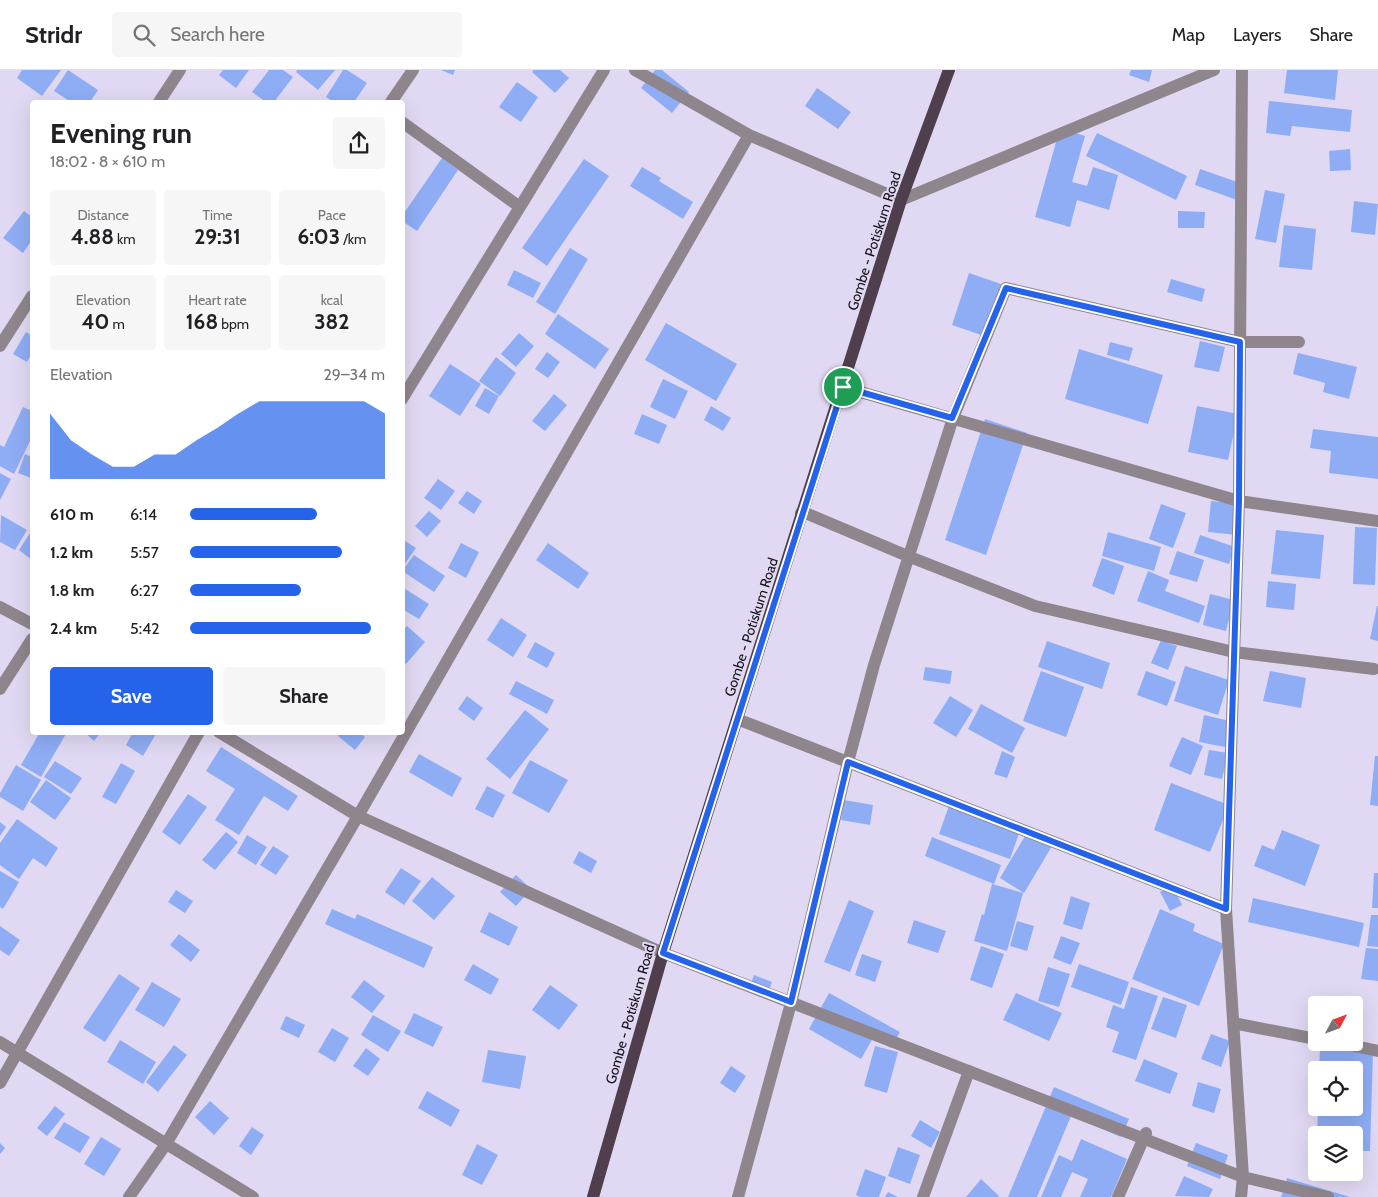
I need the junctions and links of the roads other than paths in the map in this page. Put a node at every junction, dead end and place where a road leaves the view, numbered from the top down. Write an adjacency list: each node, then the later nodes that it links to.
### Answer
1 (180, 70): 8 (street)
2 (413, 70): 9 (street)
3 (604, 70): 13 (street)
4 (635, 70): 11 (street)
5 (949, 70): 12 (main road, Gombe - Potiskum Road)
6 (1214, 70): 12 (street)
7 (1242, 70): 15 (street)
8 (160, 100)
9 (392, 100)
10 (405, 124): 13 (street)
11 (749, 135): 12 (street); 32 (street)
12 (901, 200): 18 (main road, Gombe - Potiskum Road)
13 (520, 207): 19 (street)
14 (30, 299): 17 (street)
15 (1240, 342): 16 (street); 20 (street); 21 (street)
16 (1299, 342)
17 (0, 346)
18 (843, 387): 20 (street); 22 (main road, Gombe - Potiskum Road)
19 (405, 394)
20 (952, 418): 21 (street); 24 (street)
21 (1239, 501): 23 (street); 28 (street)
22 (802, 513): 24 (street); 31 (main road, Gombe - Potiskum Road)
23 (1378, 521)
24 (910, 558): 28 (street); 36 (street)
25 (0, 607): 26 (street)
26 (30, 623)
27 (30, 642): 30 (street)
28 (1234, 652): 29 (street); 38 (street)
29 (1374, 669)
30 (0, 690)
31 (737, 719): 36 (street); 39 (main road, Gombe - Potiskum Road)
32 (405, 734)
33 (197, 735): 46 (street)
34 (224, 735): 37 (street)
35 (405, 735): 37 (street)
36 (848, 762): 38 (street); 40 (street)
37 (358, 816): 39 (street); 50 (street)
38 (1226, 909): 41 (street)
39 (663, 953): 40 (street); 54 (main road, Gombe - Potiskum Road)
40 (791, 1002): 47 (street); 55 (street)
41 (1234, 1023): 42 (street); 51 (street)
42 (1308, 1037)
43 (0, 1042): 46 (street)
44 (1363, 1047): 45 (street)
45 (1378, 1050)
46 (18, 1052): 48 (street); 50 (street)
47 (968, 1071): 49 (street); 56 (street)
48 (0, 1082)
49 (1145, 1135): 51 (street); 57 (street)
50 (166, 1144): 52 (street); 53 (street)
51 (1243, 1177): 58 (street); 59 (street)
52 (130, 1197)
53 (253, 1197)
54 (593, 1197)
55 (738, 1197)
56 (923, 1197)
57 (1118, 1197)
58 (1241, 1197)
59 (1328, 1197)

